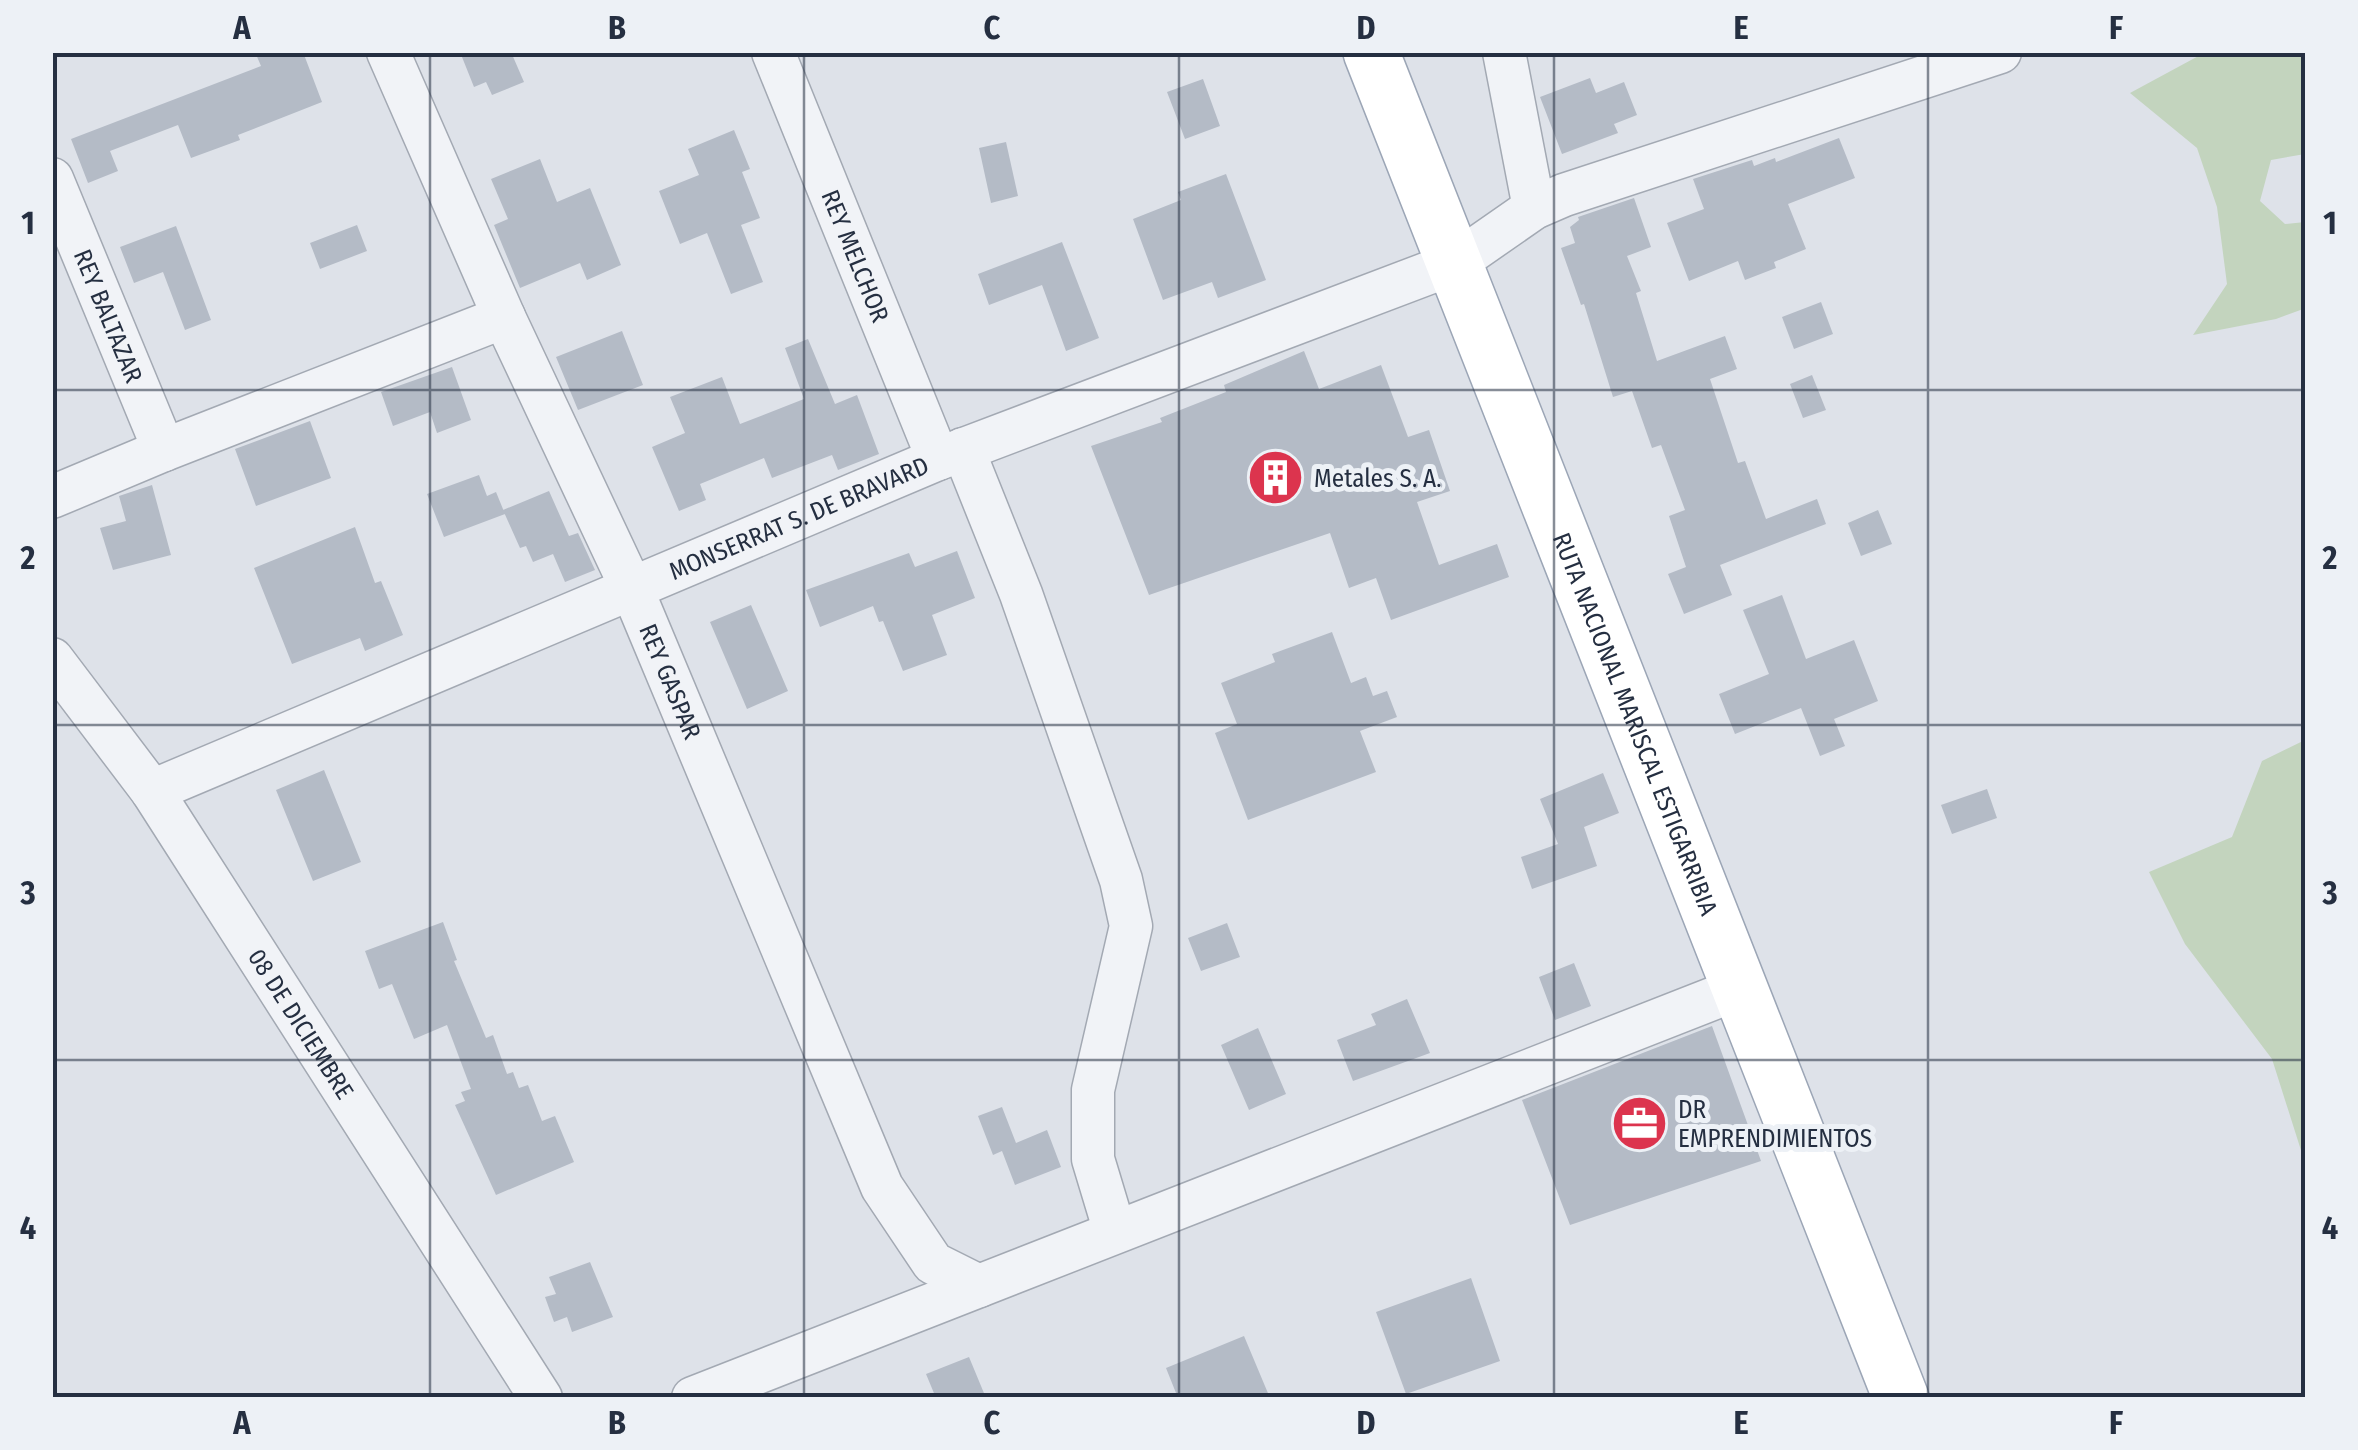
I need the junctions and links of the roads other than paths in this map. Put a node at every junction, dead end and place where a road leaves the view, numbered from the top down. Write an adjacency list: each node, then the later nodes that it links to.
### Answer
1 (388, 52): 9 (street, REY GASPAR)
2 (773, 52): 11 (street, REY MELCHOR)
3 (1371, 52): 8 (main road, RUTA NACIONAL MARISCAL ESTIGARRIBIA)
4 (1504, 52): 7 (street)
5 (2000, 52): 7 (street, MONSERRAT S. DE BRAVARD)
6 (52, 179): 10 (street, REY BALTAZAR)
7 (1534, 208): 8 (street, MONSERRAT S. DE BRAVARD)
8 (1454, 263): 11 (street, MONSERRAT S. DE BRAVARD); 16 (main road, RUTA NACIONAL MARISCAL ESTIGARRIBIA)
9 (504, 316): 10 (street); 13 (street, REY GASPAR)
10 (164, 450): 12 (street)
11 (950, 454): 13 (street, MONSERRAT S. DE BRAVARD); 17 (street, REY MELCHOR)
12 (52, 497)
13 (632, 590): 15 (street, MONSERRAT S. DE BRAVARD); 18 (street, REY GASPAR)
14 (52, 658): 15 (street, 08 DE DICIEMBRE)
15 (152, 791): 19 (street, 08 DE DICIEMBRE)
16 (1740, 988): 17 (street); 21 (main road, RUTA NACIONAL MARISCAL ESTIGARRIBIA)
17 (1115, 1232): 18 (street)
18 (979, 1286): 20 (street)
19 (541, 1398)
20 (693, 1398)
21 (1901, 1398)

